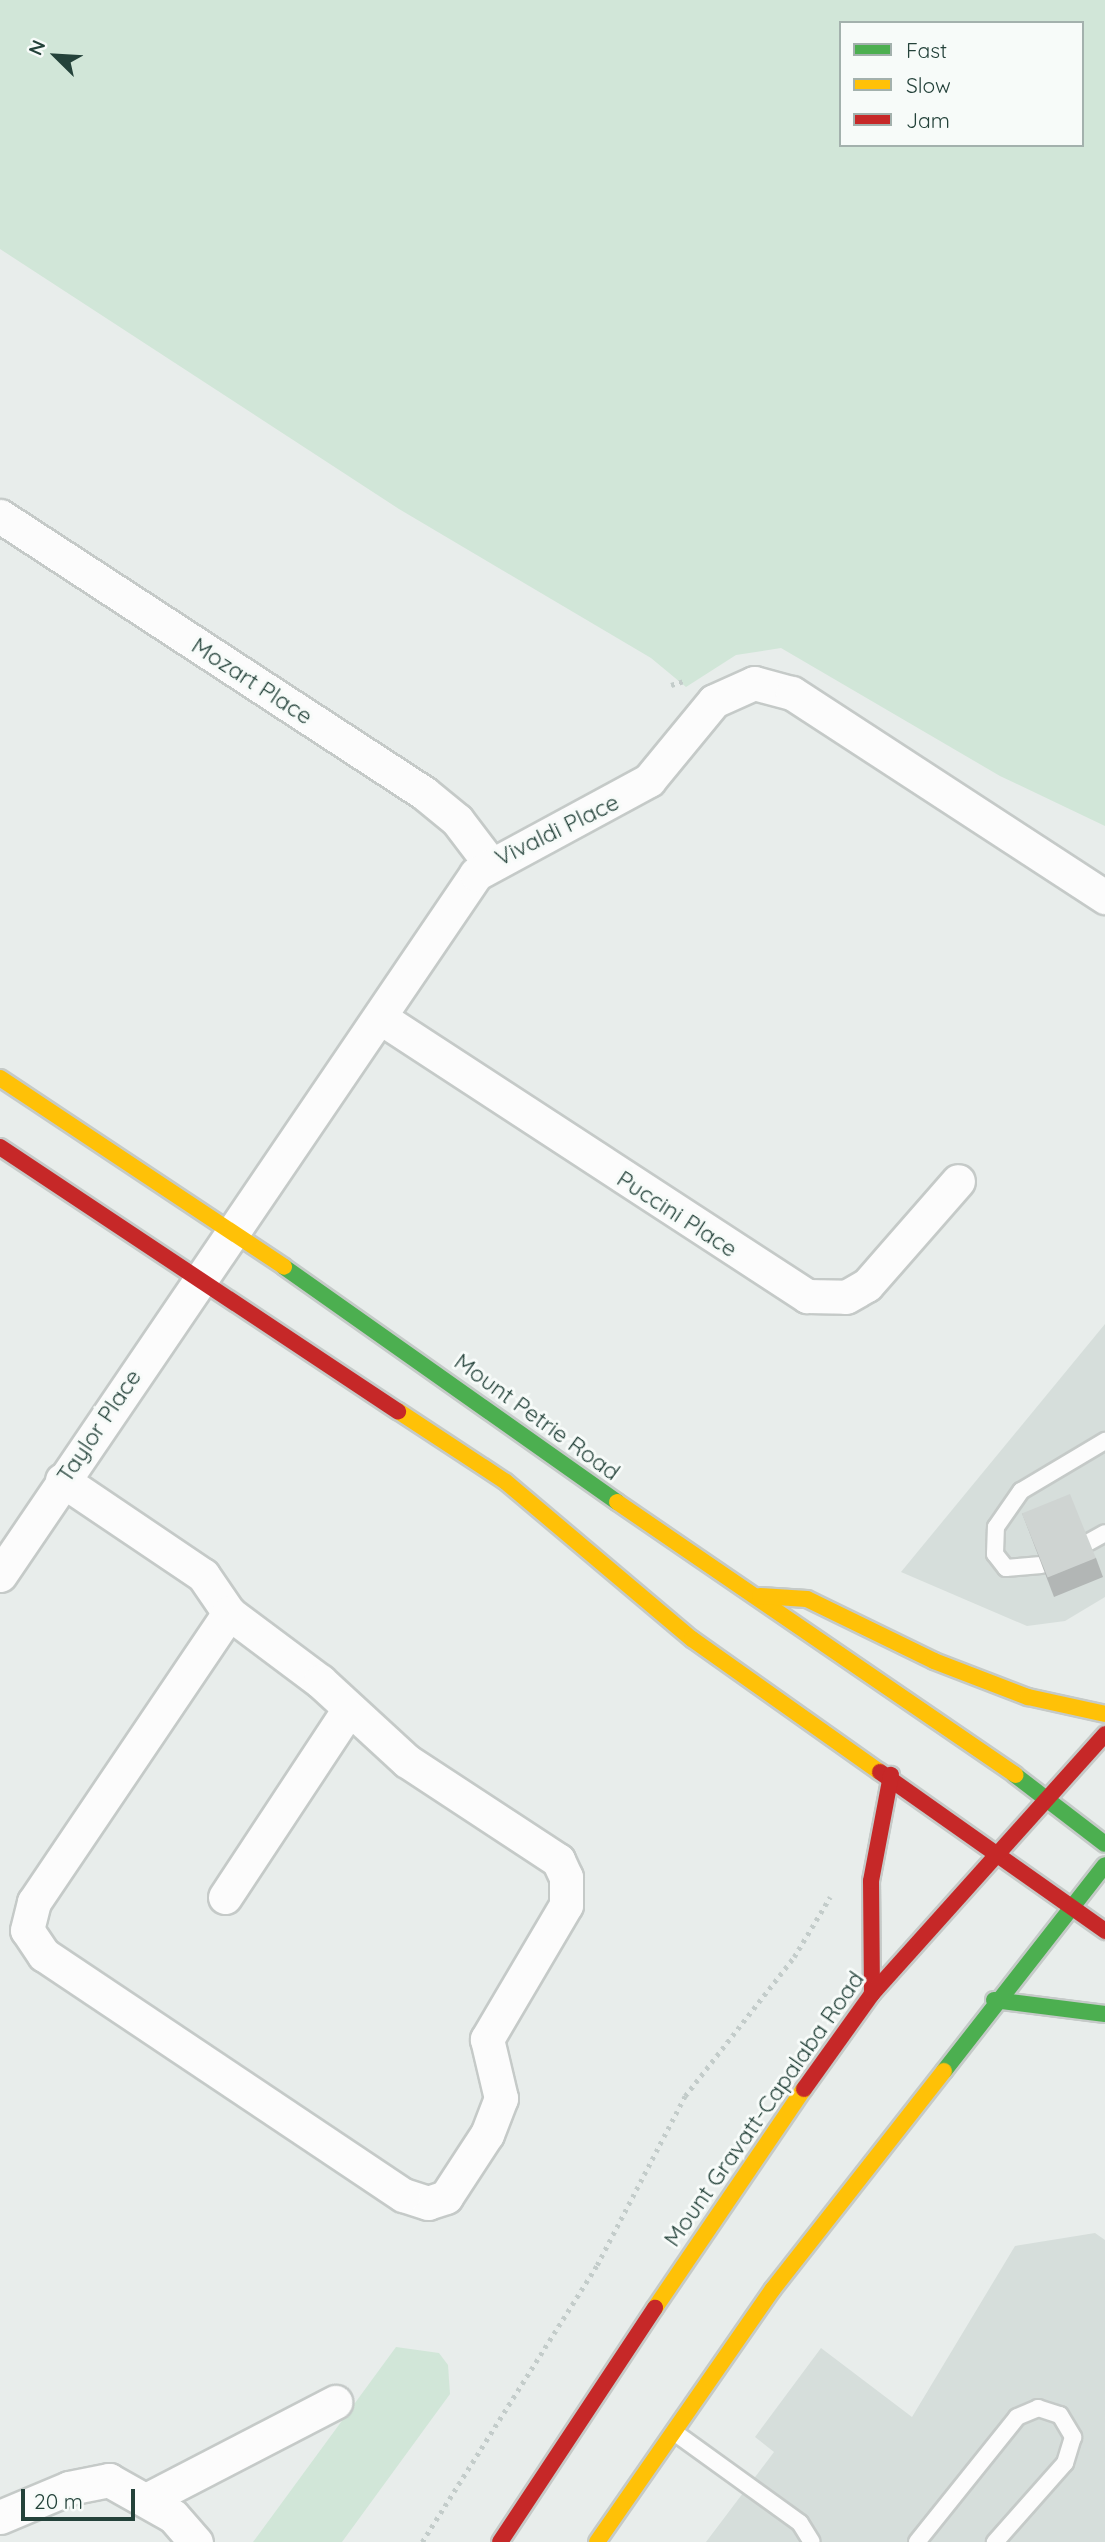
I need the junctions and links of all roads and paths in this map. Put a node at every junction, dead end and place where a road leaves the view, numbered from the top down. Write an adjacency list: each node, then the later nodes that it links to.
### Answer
1 (0, 516): 2 (street, Mozart Place)
2 (489, 862): 3 (street, Vivaldi Place); 4 (street, Vivaldi Place)
3 (1105, 897)
4 (381, 1018): 7 (street, Puccini Place); 8 (street, Vivaldi Place)
5 (0, 1078): 8 (main road, Mount Petrie Road)
6 (0, 1147): 9 (main road)
7 (958, 1181)
8 (235, 1234): 9 (street, Vivaldi Place); 16 (main road, Mount Petrie Road)
9 (202, 1278): 11 (street, Taylor Place); 21 (main road)
10 (1105, 1441): 14 (lane)
11 (62, 1480): 15 (street, Taylor Place); 17 (street)
12 (1105, 1533): 13 (lane)
13 (1089, 1542)
14 (1041, 1565)
15 (0, 1575)
16 (760, 1596): 19 (main road); 22 (main road, Mount Petrie Road)
17 (229, 1613): 18 (street); 18 (street)
18 (349, 1709): 27 (street)
19 (1105, 1714)
20 (1105, 1734): 22 (main road, Mount Gravatt-Capalaba Road)
21 (891, 1775): 24 (main road); 30 (main road)
22 (1044, 1797): 23 (main road, Mount Petrie Road); 24 (main road, Mount Gravatt-Capalaba Road)
23 (1105, 1844)
24 (994, 1850): 28 (main road); 30 (main road, Mount Gravatt-Capalaba Road)
25 (1105, 1865): 28 (main road)
26 (835, 1884): 38 (path)
27 (225, 1897)
28 (1071, 1906): 29 (main road); 31 (main road)
29 (1105, 1931)
30 (872, 1994): 39 (main road, Mount Gravatt-Capalaba Road)
31 (994, 2000): 32 (main road); 34 (main road)
32 (1105, 2014)
33 (335, 2402): 35 (street)
34 (672, 2431): 40 (main road); 41 (lane)
35 (148, 2499): 36 (street); 37 (street)
36 (0, 2517)
37 (196, 2542)
38 (422, 2542)
39 (500, 2542)
40 (597, 2542)
41 (812, 2542)
42 (917, 2542): 43 (lane)
43 (995, 2542)

